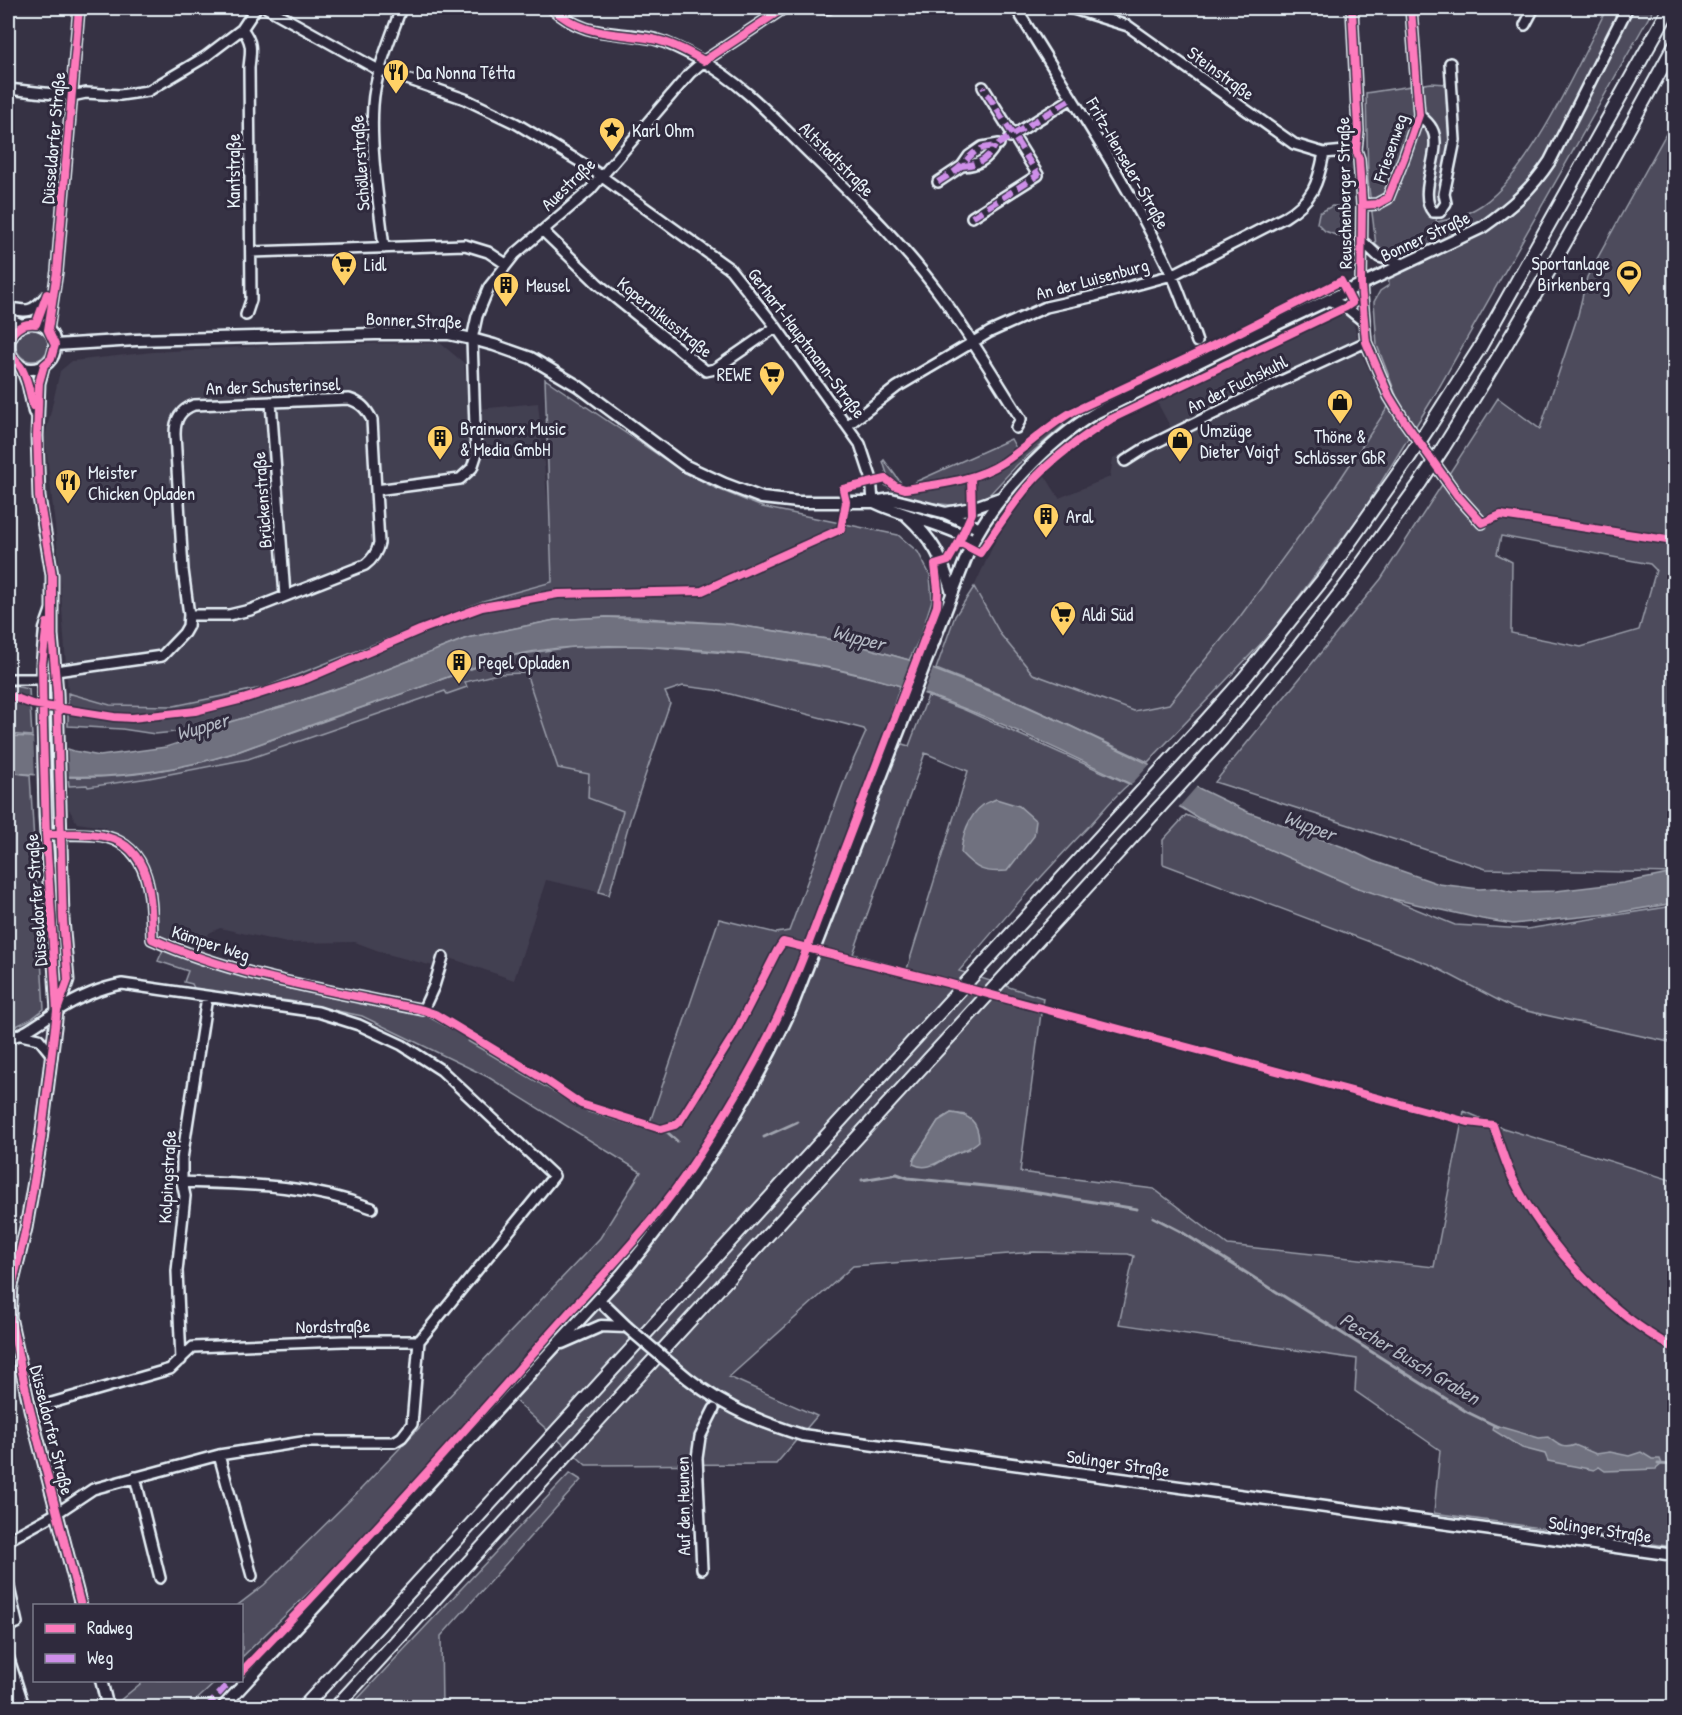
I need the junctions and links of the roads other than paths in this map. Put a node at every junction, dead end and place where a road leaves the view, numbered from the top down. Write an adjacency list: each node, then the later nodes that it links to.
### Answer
1 (80, 8): 24 (street, Düsseldorfer Straße)
2 (256, 8): 17 (street)
3 (267, 8): 21 (street, Gerhart-Hauptmann-Straße)
4 (401, 8): 21 (street, Schöllerstraße)
5 (552, 8): 19 (street, Altstadtstraße)
6 (784, 8): 19 (street)
7 (821, 8): 8 (street)
8 (829, 8)
9 (1016, 8): 25 (street, Fritz-Henseler-Straße)
10 (1070, 8): 30 (street, Steinstraße)
11 (1352, 8): 29 (street, Reuschenberger Straße)
12 (1411, 8): 26 (street, Friesenweg)
13 (1534, 8): 16 (street)
14 (1627, 8): 40 (main road, Bonner Straße)
15 (1670, 8): 116 (highway, bridge)
16 (1525, 26)
17 (242, 29): 24 (street); 38 (street, Kantstraße)
18 (1674, 46): 117 (highway, bridge)
19 (704, 61): 31 (street, Auestraße); 56 (street, Altstadtstraße)
20 (1450, 63): 26 (street, Friesenweg)
21 (380, 71): 31 (street, Gerhart-Hauptmann-Straße); 37 (street, Schöllerstraße)
22 (983, 87): 27 (street)
23 (8, 89): 24 (street)
24 (72, 96): 41 (street, Düsseldorfer Straße)
25 (1071, 99): 27 (street); 42 (street, Fritz-Henseler-Straße)
26 (1419, 115): 33 (street, Friesenweg)
27 (1011, 136): 34 (street)
28 (997, 145): 32 (street)
29 (1356, 150): 30 (street, Steinstraße); 33 (street, Reuschenberger Straße)
30 (1324, 153): 42 (street, An der Luisenburg)
31 (602, 177): 35 (street, Auestraße); 52 (street, Gerhart-Hauptmann-Straße)
32 (938, 182)
33 (1362, 205): 36 (street, Reuschenberger Straße)
34 (972, 217)
35 (543, 231): 39 (street, Auestraße); 52 (street, Kopernikusstraße)
36 (1361, 240): 40 (street); 43 (street, Reuschenberger Straße)
37 (384, 248): 38 (street); 39 (street)
38 (251, 252): 47 (street, Kantstraße)
39 (506, 264): 54 (street, Auestraße)
40 (1404, 264): 43 (main road, Bonner Straße)
41 (57, 271): 44 (street, Düsseldorfer Straße); 53 (street, Düsseldorfer Straße)
42 (1172, 275): 56 (street, An der Luisenburg); 57 (street, Fritz-Henseler-Straße)
43 (1361, 285): 45 (main road, Bonner Straße); 49 (street, Reuschenberger Straße)
44 (46, 297): 46 (main road); 50 (street, Düsseldorfer Straße)
45 (1328, 300): 49 (street); 68 (main road, Bonner Straße)
46 (8, 308)
47 (246, 315)
48 (8, 318): 51 (main road)
49 (1363, 321): 58 (street, Reuschenberger Straße)
50 (36, 324): 51 (main road); 53 (main road)
51 (21, 326): 55 (main road)
52 (776, 327): 63 (street, Gerhart-Hauptmann-Straße)
53 (48, 330): 59 (main road)
54 (472, 339): 59 (main road, Bonner Straße); 67 (street); 69 (main road, Bonner Straße)
55 (8, 341): 61 (main road)
56 (972, 342): 63 (street, An der Luisenburg); 64 (street, Altstadtstraße)
57 (1197, 342)
58 (1366, 342): 66 (street, An der Fuchskuhl); 72 (street, Reuschenberger Straße)
59 (55, 345): 60 (main road)
60 (44, 365): 61 (main road); 65 (main road, Düsseldorfer Straße)
61 (21, 366): 65 (main road, Düsseldorfer Straße)
62 (271, 402): 67 (street, An der Schusterinsel); 76 (street, Brückenstraße); 78 (street, An der Schusterinsel)
63 (848, 425): 69 (street, Gerhart-Hauptmann-Straße)
64 (1016, 428)
65 (38, 436): 77 (main road, Düsseldorfer Straße)
66 (1125, 461)
67 (376, 490): 76 (street)
68 (1004, 497): 71 (main road); 73 (main road, Bonner Straße)
69 (873, 502): 70 (main road, Bonner Straße); 71 (main road, Bonner Straße)
70 (903, 513): 74 (main road, Bonner Straße); 75 (main road)
71 (946, 513): 73 (main road, Bonner Straße)
72 (1482, 523)
73 (980, 529): 74 (main road, Bonner Straße)
74 (973, 540): 75 (main road, Bonner Straße)
75 (952, 593): 92 (main road, Bonner Straße)
76 (285, 596): 78 (street)
77 (52, 609): 79 (main road, Düsseldorfer Straße); 81 (main road, Düsseldorfer Straße)
78 (189, 615): 79 (street)
79 (56, 670): 83 (main road, Düsseldorfer Straße)
80 (8, 679): 81 (street)
81 (42, 679): 82 (main road, Düsseldorfer Straße)
82 (46, 834): 83 (main road); 86 (main road, Düsseldorfer Straße)
83 (61, 834): 84 (street, Kämper Weg); 86 (main road, Düsseldorfer Straße)
84 (443, 957)
85 (207, 997): 86 (street); 90 (street, Kolpingstraße); 95 (street)
86 (57, 1011): 87 (street); 89 (main road, Düsseldorfer Straße)
87 (21, 1035): 88 (street); 89 (street)
88 (8, 1039)
89 (52, 1055): 93 (main road, Düsseldorfer Straße)
90 (182, 1182): 91 (street); 97 (street, Kolpingstraße)
91 (372, 1208)
92 (599, 1300): 94 (main road, Solinger Straße); 96 (main road, Bonner Straße)
93 (9, 1308): 102 (main road, Düsseldorfer Straße)
94 (627, 1327): 96 (main road); 104 (main road, Solinger Straße, bridge)
95 (419, 1341): 97 (street, Nordstraße); 100 (street)
96 (556, 1346): 115 (main road, Bonner Straße)
97 (181, 1360): 98 (street, Nordstraße)
98 (48, 1404)
99 (714, 1409): 105 (street, Auf den Heunen)
100 (219, 1455): 101 (street); 106 (street)
101 (135, 1477): 102 (street); 107 (street)
102 (57, 1513): 103 (street); 109 (main road, Düsseldorfer Straße)
103 (8, 1540)
104 (1674, 1556)
105 (702, 1569)
106 (252, 1576)
107 (160, 1578)
108 (8, 1584): 110 (street)
109 (81, 1604)
110 (8, 1626)
111 (8, 1656): 113 (street)
112 (102, 1682): 114 (main road)
113 (28, 1707)
114 (108, 1707)
115 (222, 1707)
116 (303, 1707)
117 (335, 1707)

